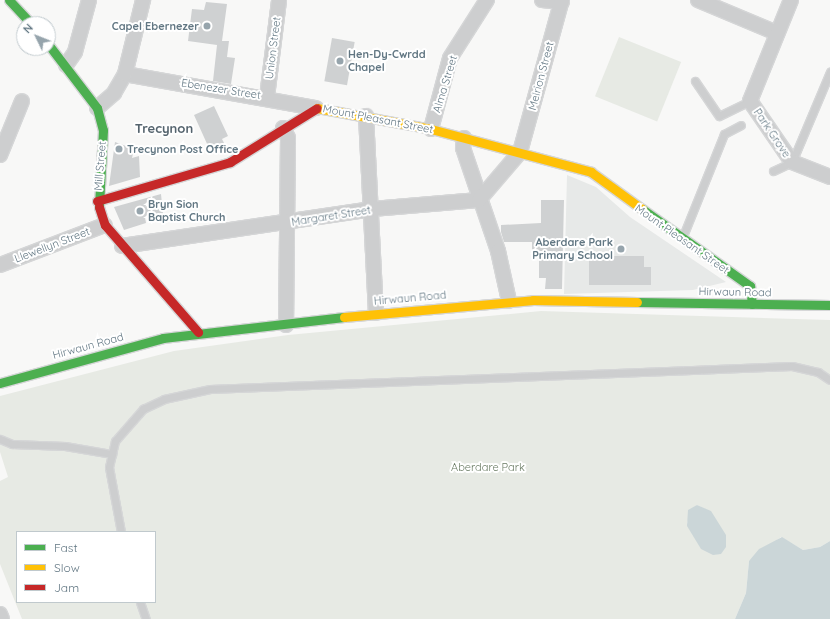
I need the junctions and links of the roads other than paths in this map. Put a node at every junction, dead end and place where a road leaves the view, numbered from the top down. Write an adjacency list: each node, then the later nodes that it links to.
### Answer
1 (9, 0): 10 (main road)
2 (89, 0): 13 (street)
3 (143, 0): 15 (street)
4 (279, 0): 17 (street, Union Street)
5 (487, 0): 25 (street, Alma Street)
6 (542, 0): 9 (street)
7 (698, 0): 11 (street)
8 (790, 0): 11 (street, Park Grove)
9 (562, 1): 27 (street, Meirion Street)
10 (23, 16)
11 (777, 33): 19 (street, Park Grove)
12 (56, 53): 13 (main road, Mill Street)
13 (66, 64): 20 (main road, Mill Street)
14 (830, 72): 29 (lane)
15 (125, 74): 17 (street, Ebenezer Street); 20 (street)
16 (695, 81): 19 (lane)
17 (267, 96): 21 (street, Ebenezer Street)
18 (22, 101): 28 (street)
19 (750, 101): 29 (street, Park Grove)
20 (97, 108): 33 (main road, Mill Street)
21 (316, 108): 22 (main road, Mount Pleasant Street); 24 (main road, Mount Pleasant Street)
22 (366, 116): 25 (main road, Mount Pleasant Street); 34 (street)
23 (741, 125): 37 (lane)
24 (283, 128): 33 (main road, Mount Pleasant Street); 35 (street)
25 (431, 129): 26 (main road, Mount Pleasant Street)
26 (464, 138): 27 (main road, Mount Pleasant Street); 32 (street)
27 (520, 152): 32 (street); 37 (main road, Mount Pleasant Street)
28 (0, 155)
29 (792, 162): 30 (lane); 31 (street, Park Grove)
30 (773, 172)
31 (830, 177)
32 (481, 198): 34 (street, Margaret Street); 40 (street)
33 (97, 201): 36 (main road, Mill Street)
34 (372, 210): 35 (street, Margaret Street); 43 (street)
35 (286, 223): 38 (street, Margaret Street); 44 (street)
36 (104, 225): 38 (main road, Mill Street); 39 (street, Llewellyn Street)
37 (681, 240): 41 (main road, Mount Pleasant Street)
38 (122, 246): 45 (main road, Mill Street)
39 (0, 265)
40 (509, 301): 41 (main road, Hirwaun Road); 43 (main road, Hirwaun Road)
41 (752, 304): 42 (main road, Hirwaun Road)
42 (830, 305)
43 (376, 313): 44 (main road, Hirwaun Road)
44 (286, 325): 45 (main road, Hirwaun Road)
45 (198, 332): 47 (main road, Hirwaun Road)
46 (830, 380): 49 (lane)
47 (0, 383)
48 (0, 439): 49 (lane)
49 (112, 454): 50 (lane)
50 (120, 531)
51 (140, 603): 52 (lane)
52 (146, 619)

